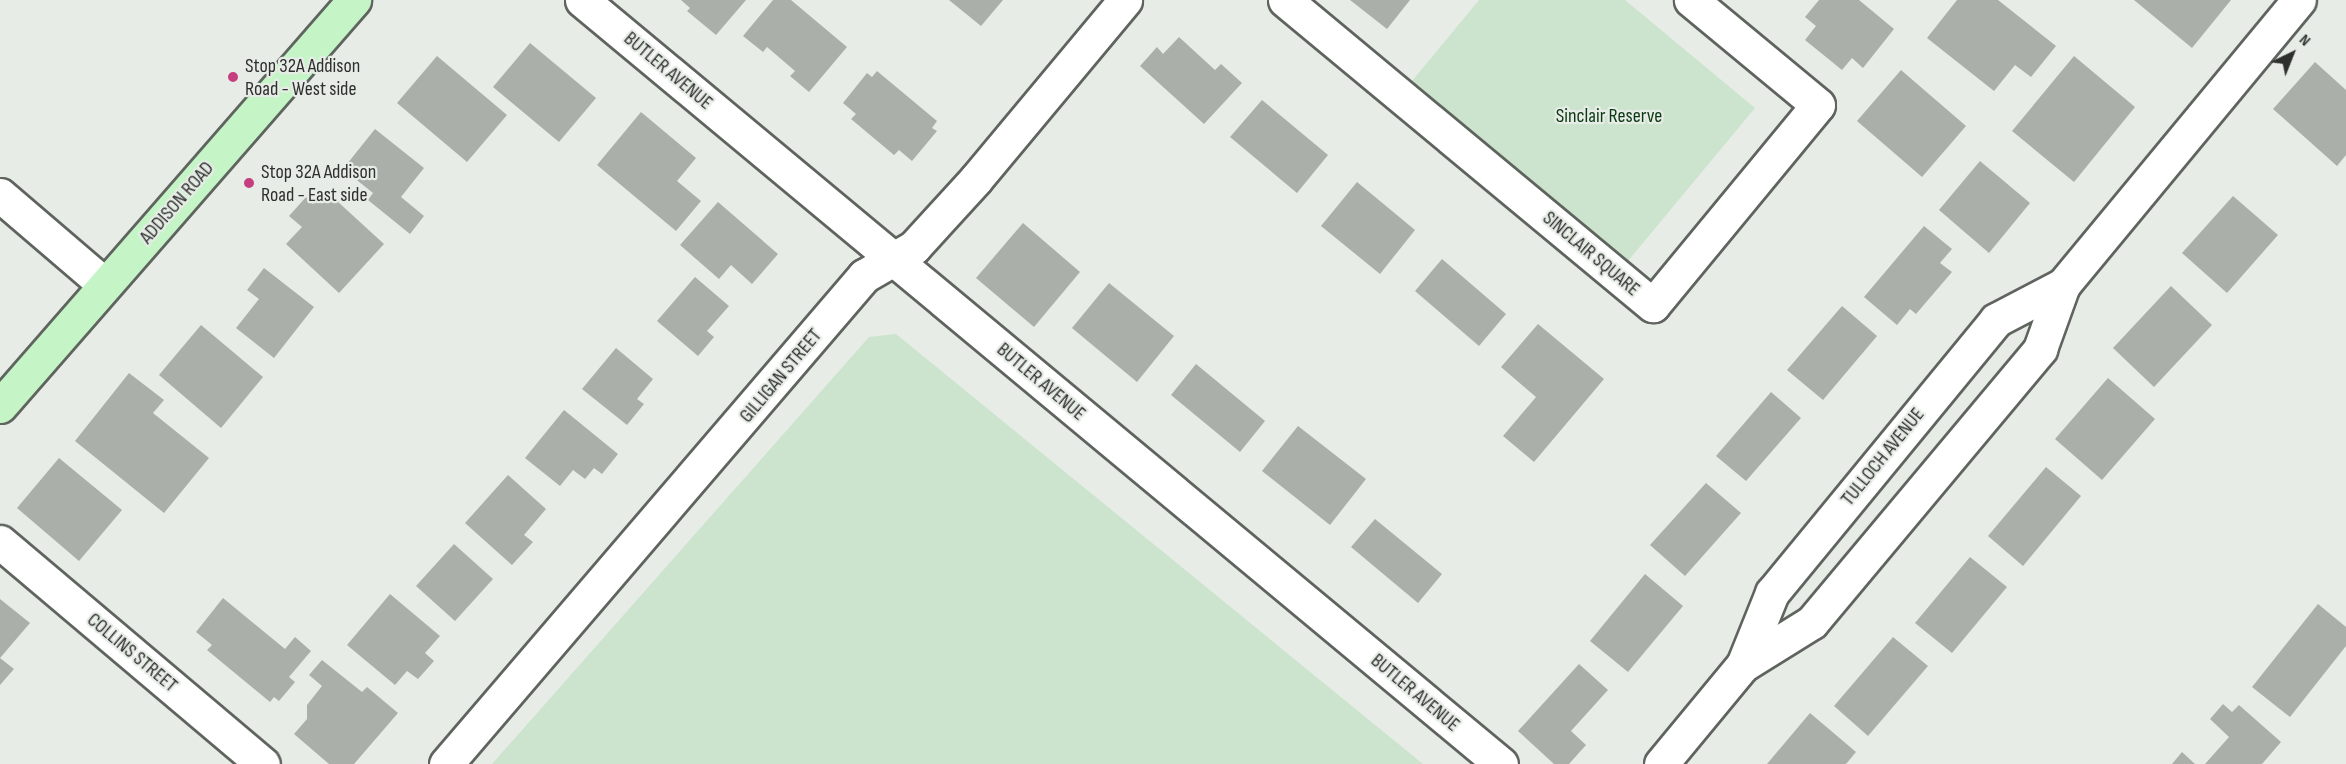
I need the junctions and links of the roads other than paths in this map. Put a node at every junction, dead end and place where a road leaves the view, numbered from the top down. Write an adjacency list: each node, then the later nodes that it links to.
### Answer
1 (354, 0): 9 (main road, ADDISON ROAD)
2 (582, 0): 8 (street, BUTLER AVENUE)
3 (1125, 0): 8 (street, GILLIGAN STREET)
4 (1285, 0): 5 (street, SINCLAIR SQUARE)
5 (1691, 0)
6 (2299, 0): 10 (street, TULLOCH AVENUE)
7 (0, 195): 9 (street)
8 (896, 261): 15 (street, GILLIGAN STREET); 16 (street, BUTLER AVENUE)
9 (105, 285): 11 (main road, ADDISON ROAD)
10 (2063, 285): 13 (street, TULLOCH AVENUE); 13 (street, TULLOCH AVENUE)
11 (0, 406)
12 (0, 542): 14 (street, COLLINS STREET)
13 (1743, 665): 17 (street, TULLOCH AVENUE)
14 (263, 764)
15 (446, 764)
16 (1501, 764)
17 (1661, 764)

